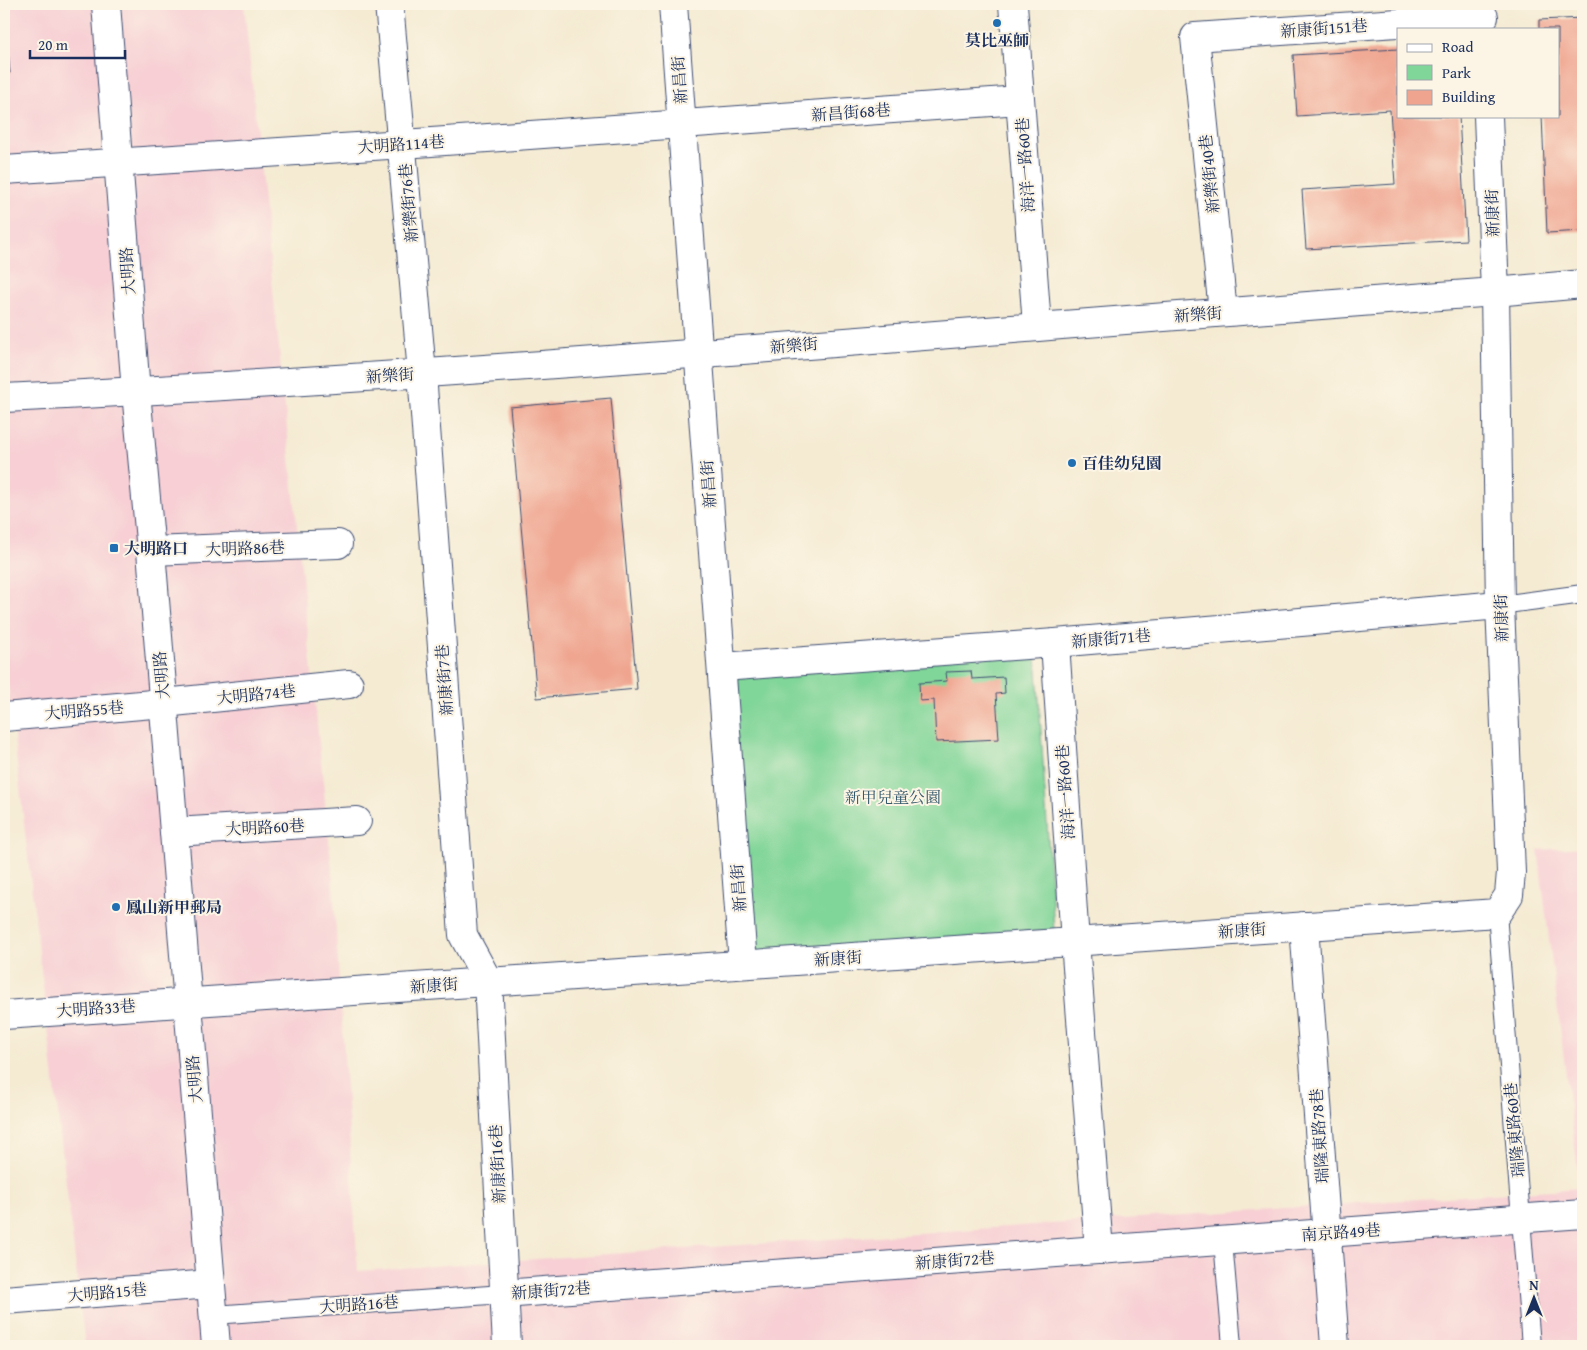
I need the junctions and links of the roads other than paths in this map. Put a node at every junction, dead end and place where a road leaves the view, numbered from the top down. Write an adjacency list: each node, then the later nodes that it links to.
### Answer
1 (106, 4): 11 (street, 大明路)
2 (389, 4): 10 (street, 新樂街76巷)
3 (674, 4): 9 (street, 新昌街)
4 (1013, 4): 7 (street, 海洋一路60巷)
5 (1483, 17): 6 (street, 新康街151巷)
6 (1195, 37): 15 (street, 新樂街40巷)
7 (1020, 100): 9 (street, 新昌街68巷); 16 (street, 海洋一路60巷)
8 (1488, 118): 14 (street, 新康街)
9 (682, 125): 10 (street, 大明路114巷); 17 (street, 新昌街)
10 (403, 144): 11 (street, 大明路114巷); 18 (street, 新樂街76巷)
11 (119, 162): 12 (street, 大明路114巷); 19 (street, 大明路)
12 (4, 170)
13 (1583, 284): 14 (street, 新樂街)
14 (1495, 292): 15 (street, 新樂街); 24 (street, 新康街)
15 (1223, 312): 16 (street, 新樂街)
16 (1037, 326): 17 (street, 新樂街)
17 (699, 353): 18 (street, 新樂街); 26 (street, 新昌街)
18 (422, 372): 19 (street, 新樂街); 36 (street, 新康街7巷)
19 (136, 392): 20 (street, 新樂街); 22 (street, 大明路)
20 (4, 398)
21 (338, 544): 22 (street, 大明路86巷)
22 (151, 552): 28 (street, 大明路)
23 (1583, 594): 24 (lane)
24 (1500, 605): 25 (street, 新康街71巷); 32 (street, 新康街)
25 (1055, 642): 26 (street, 新康街71巷); 34 (street, 海洋一路60巷)
26 (722, 667): 35 (street, 新昌街)
27 (348, 684): 28 (street, 大明路74巷)
28 (164, 703): 29 (street, 大明路55巷); 31 (street, 大明路)
29 (4, 717)
30 (357, 822): 31 (street, 大明路60巷)
31 (174, 832): 37 (street, 大明路)
32 (1497, 913): 33 (street, 新康街); 40 (lane, 瑞隆東路60巷)
33 (1304, 926): 34 (street, 新康街); 41 (street, 瑞隆東路78巷)
34 (1075, 942): 35 (street, 新康街); 43 (street)
35 (743, 964): 36 (street, 新康街)
36 (488, 981): 37 (street, 新康街); 45 (street, 新康街16巷)
37 (188, 1002): 38 (street, 大明路33巷); 44 (street, 大明路)
38 (4, 1015)
39 (1583, 1214): 40 (street, 南京路49巷)
40 (1521, 1219): 41 (street, 南京路49巷); 52 (lane, 瑞隆東路60巷)
41 (1327, 1233): 42 (street, 南京路49巷); 51 (street, 瑞隆東路78巷)
42 (1223, 1241): 43 (street, 南京路49巷); 50 (lane)
43 (1099, 1250): 45 (street, 新康街72巷)
44 (211, 1284): 46 (street, 大明路15巷); 47 (street, 大明路)
45 (503, 1294): 47 (lane, 大明路16巷); 49 (street, 新康街16巷)
46 (4, 1300)
47 (214, 1315): 48 (street, 大明路)
48 (216, 1346)
49 (507, 1346)
50 (1232, 1346)
51 (1335, 1346)
52 (1531, 1346)

